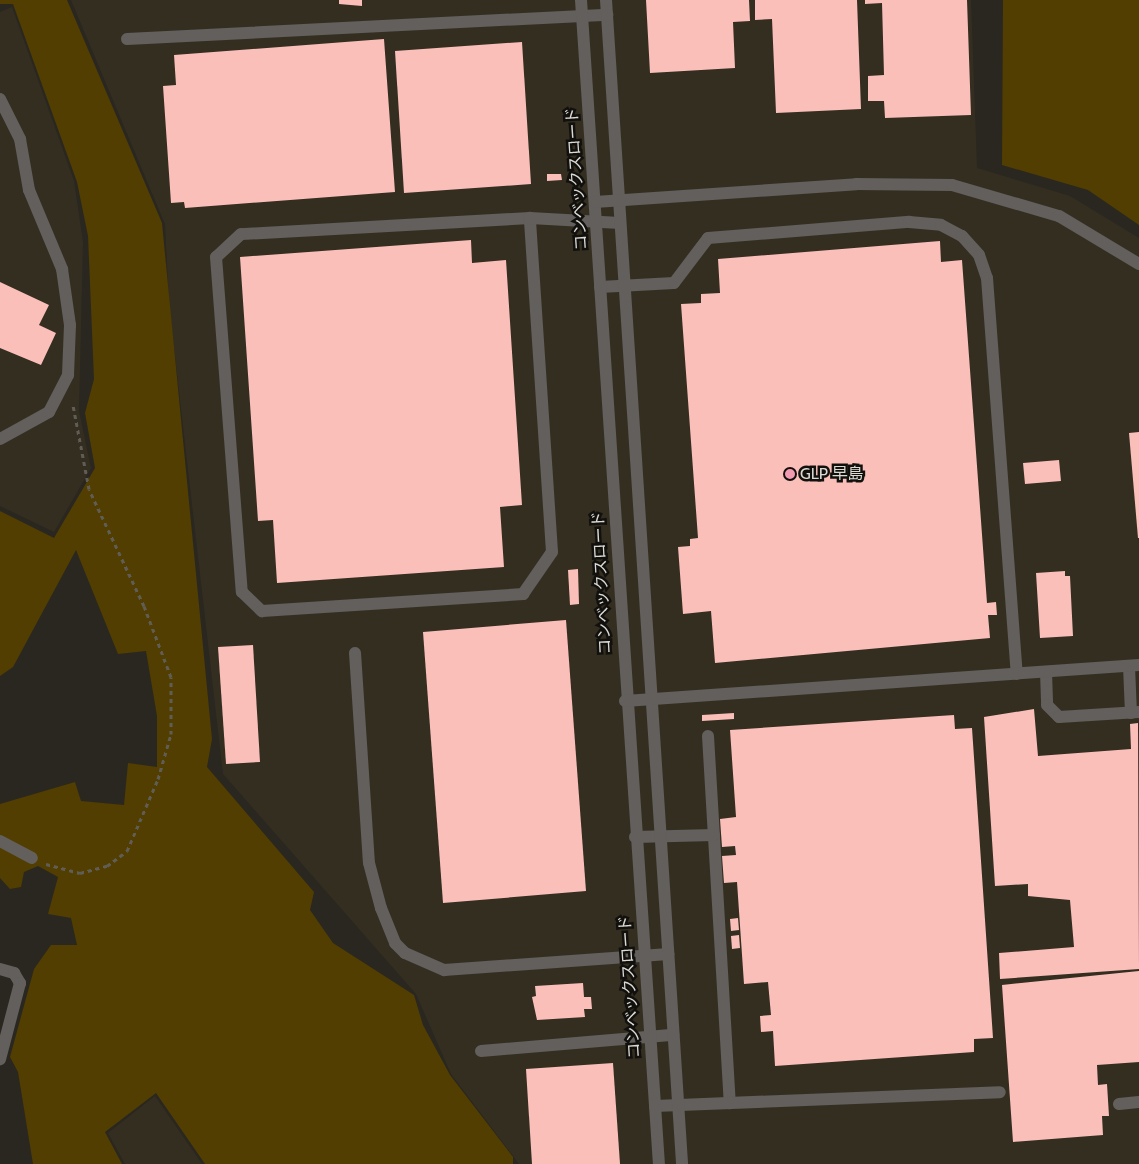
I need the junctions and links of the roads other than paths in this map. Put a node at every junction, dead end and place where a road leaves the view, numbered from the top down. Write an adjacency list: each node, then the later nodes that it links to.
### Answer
1 (581, 0): 4 (street, コンベックスロード)
2 (606, 0): 3 (street)
3 (607, 14): 4 (street); 7 (street)
4 (582, 16): 5 (street); 8 (street, コンベックスロード)
5 (127, 39)
6 (1, 103): 15 (street)
7 (619, 201): 8 (street); 11 (street); 12 (street)
8 (595, 202): 10 (street, コンベックスロード)
9 (530, 218): 9 (street); 10 (street)
10 (596, 222): 11 (street); 14 (street, コンベックスロード)
11 (620, 223): 13 (street)
12 (1139, 264)
13 (624, 285): 14 (street); 19 (street); 20 (street)
14 (600, 287): 21 (street, コンベックスロード)
15 (0, 439)
16 (355, 653): 30 (street)
17 (1134, 665): 18 (street); 22 (street)
18 (1046, 672): 19 (street); 22 (street)
19 (1017, 674): 20 (street)
20 (651, 699): 21 (street); 25 (street)
21 (625, 701): 26 (street, コンベックスロード)
22 (1135, 712)
23 (708, 736): 24 (street)
24 (714, 835): 25 (street); 38 (street)
25 (660, 836): 26 (street); 29 (street)
26 (636, 837): 30 (street, コンベックスロード)
27 (0, 841): 28 (street)
28 (32, 858)
29 (668, 954): 30 (street); 32 (street)
30 (644, 956): 33 (street, コンベックスロード)
31 (0, 969): 35 (street)
32 (673, 1035): 33 (street); 40 (street)
33 (650, 1037): 34 (street); 41 (street, コンベックスロード)
34 (481, 1051)
35 (0, 1059)
36 (1000, 1092): 38 (street)
37 (1139, 1102): 39 (street)
38 (730, 1103): 40 (street)
39 (1119, 1104)
40 (678, 1105): 41 (street); 43 (street)
41 (655, 1106): 42 (street, コンベックスロード)
42 (659, 1164)
43 (682, 1164)

